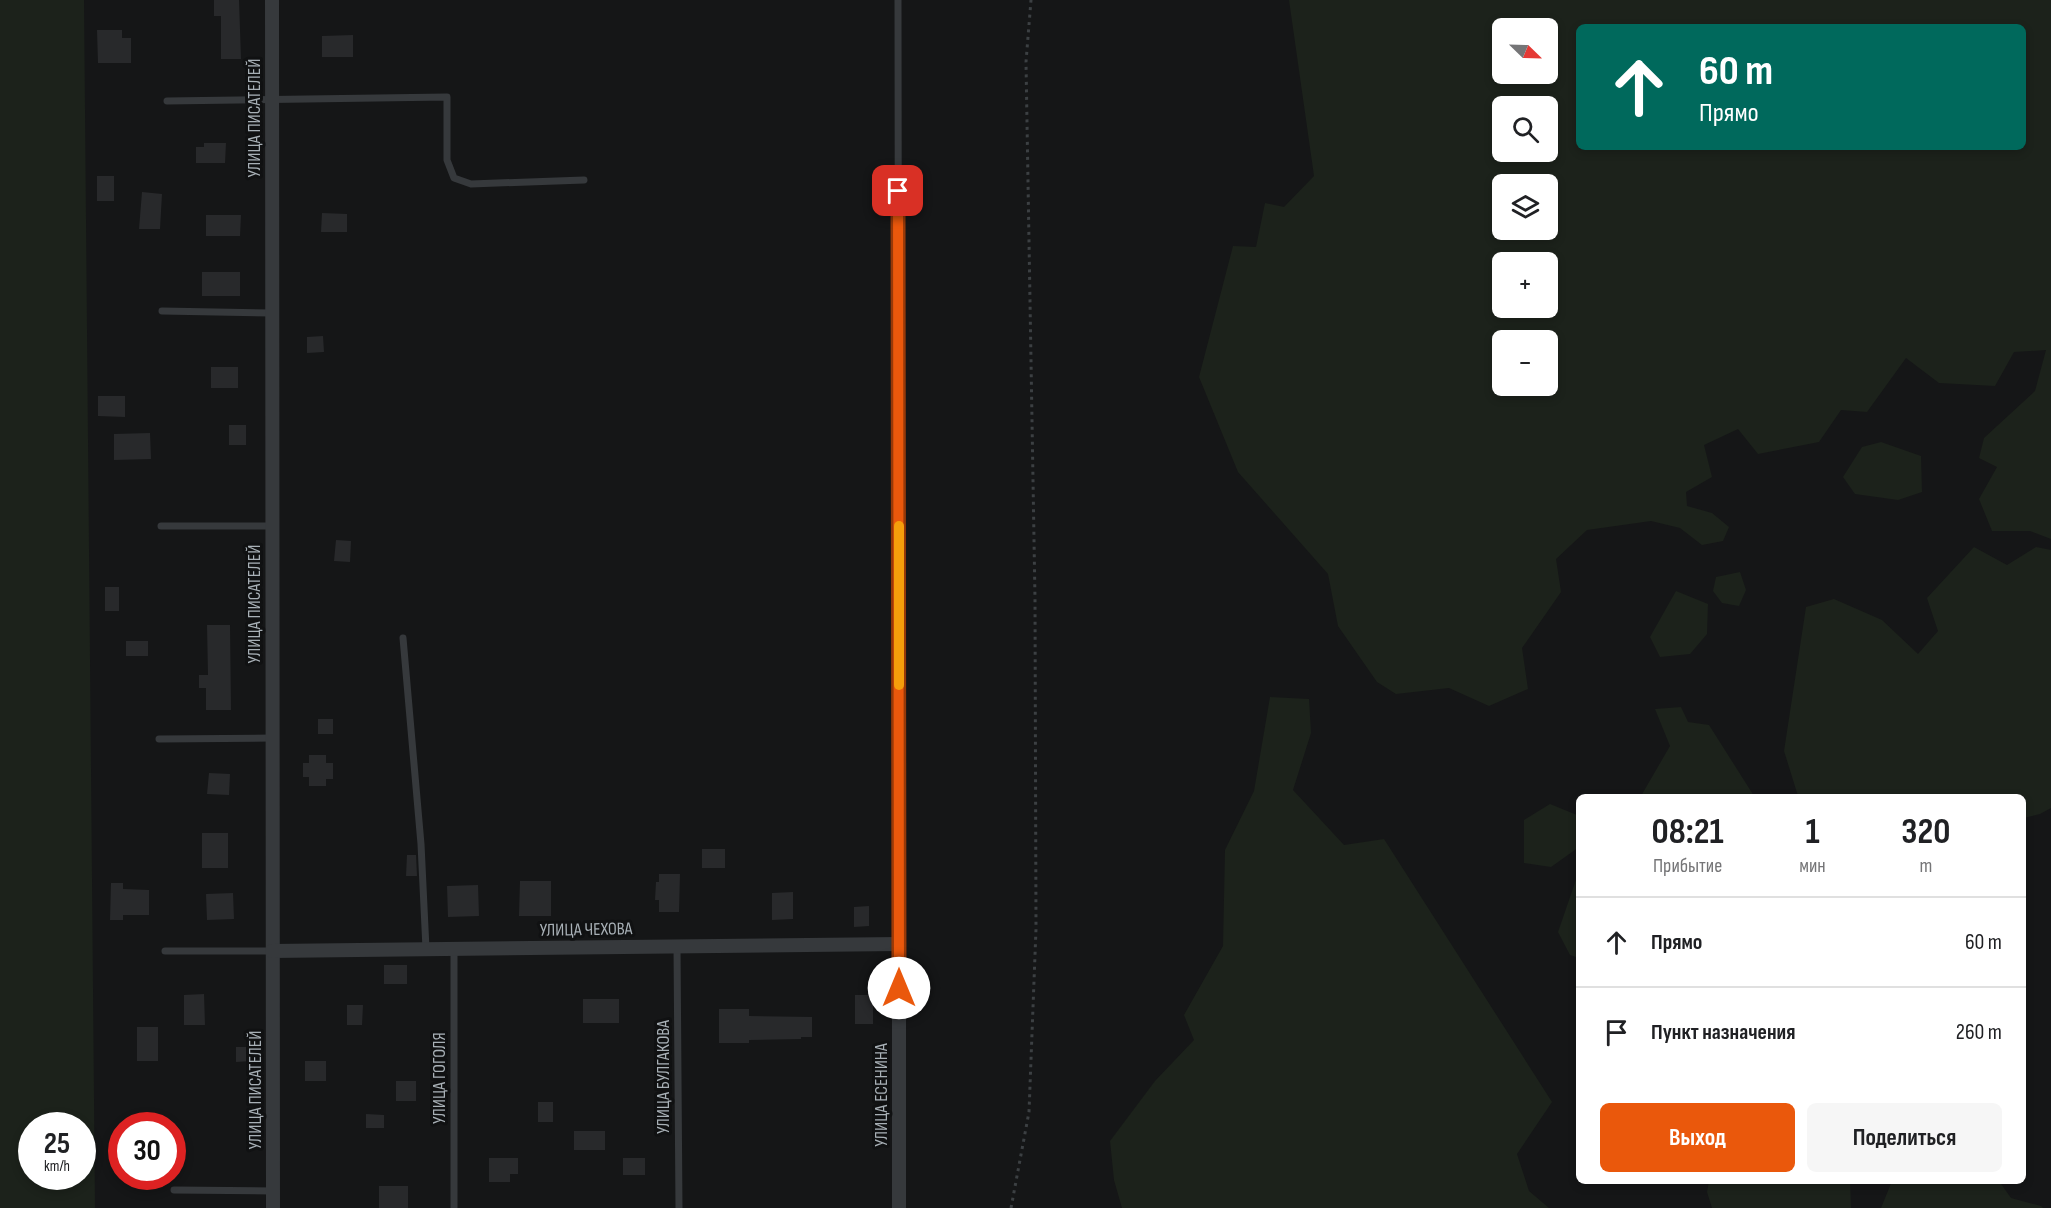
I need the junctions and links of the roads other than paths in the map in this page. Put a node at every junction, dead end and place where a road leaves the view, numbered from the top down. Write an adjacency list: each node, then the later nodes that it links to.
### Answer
1 (272, 0): 3 (street, УЛИЦА ПИСАТЕЛЕЙ)
2 (898, 0): 13 (lane)
3 (272, 99): 4 (lane); 5 (lane); 7 (street, УЛИЦА ПИСАТЕЛЕЙ)
4 (167, 101)
5 (584, 180)
6 (162, 312): 7 (lane)
7 (272, 313): 9 (street, УЛИЦА ПИСАТЕЛЕЙ)
8 (161, 526): 9 (lane)
9 (272, 526): 11 (street, УЛИЦА ПИСАТЕЛЕЙ)
10 (403, 638): 16 (lane)
11 (272, 738): 12 (lane); 19 (street, УЛИЦА ПИСАТЕЛЕЙ)
12 (159, 739)
13 (899, 838): 14 (street, УЛИЦА ЕСЕНИНА)
14 (899, 944): 15 (street, УЛИЦА ЧЕХОВА); 25 (street, УЛИЦА ЕСЕНИНА)
15 (677, 946): 17 (street, УЛИЦА ЧЕХОВА); 24 (lane, УЛИЦА БУЛГАКОВА)
16 (426, 949): 17 (street, УЛИЦА ЧЕХОВА); 19 (street, УЛИЦА ЧЕХОВА)
17 (454, 949): 23 (lane, УЛИЦА ГОГОЛЯ)
18 (165, 951): 19 (lane)
19 (272, 951): 21 (street, УЛИЦА ПИСАТЕЛЕЙ)
20 (174, 1190): 21 (lane)
21 (273, 1191): 22 (street, УЛИЦА ПИСАТЕЛЕЙ)
22 (273, 1208)
23 (454, 1208)
24 (679, 1208)
25 (900, 1208)

